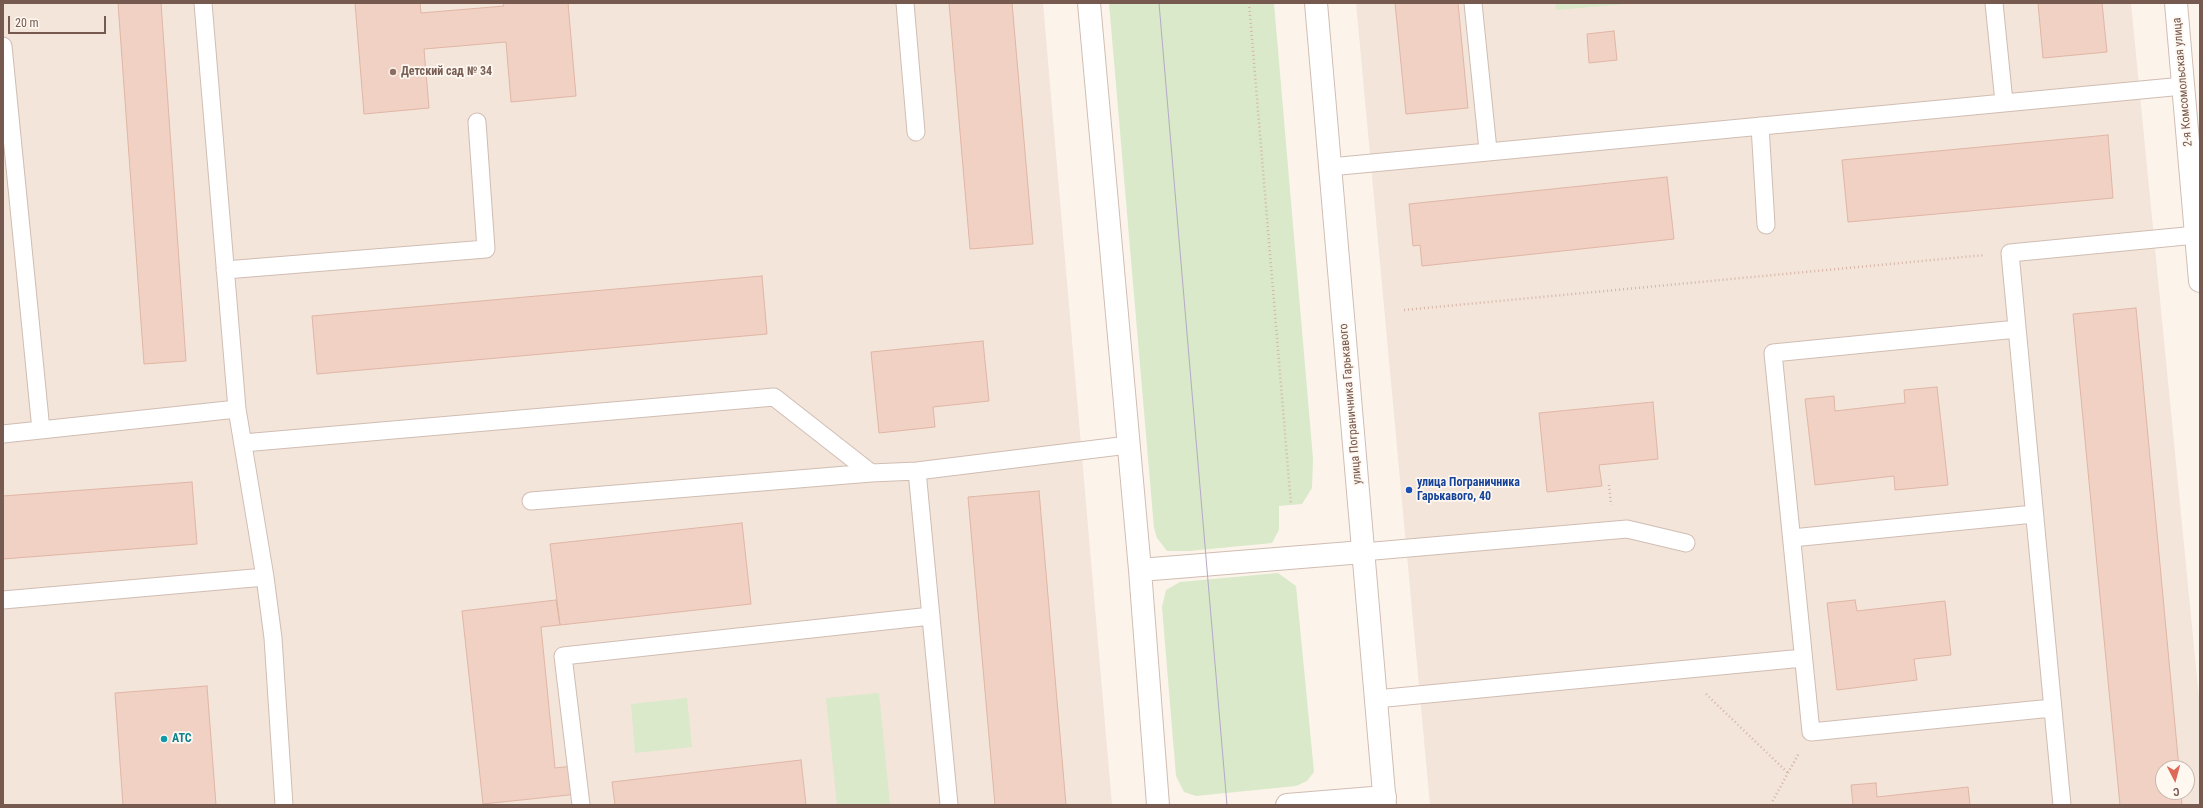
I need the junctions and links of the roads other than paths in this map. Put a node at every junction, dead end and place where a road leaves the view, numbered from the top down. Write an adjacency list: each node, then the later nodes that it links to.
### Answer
1 (203, 3): 18 (lane)
2 (905, 3): 13 (lane)
3 (1089, 3): 25 (street)
4 (1316, 3): 15 (street, улица Пограничника Гарькавого)
5 (1473, 3): 14 (lane)
6 (1994, 3): 10 (lane)
7 (2176, 3): 9 (street, 2-я Комсомольская улица)
8 (3, 46): 22 (lane)
9 (2183, 86): 10 (lane); 17 (street, 2-я Комсомольская улица)
10 (2004, 102): 12 (lane)
11 (476, 122): 18 (lane)
12 (1760, 126): 14 (lane); 16 (lane)
13 (916, 132)
14 (1488, 150): 15 (lane)
15 (1330, 167): 32 (street, улица Пограничника Гарькавого)
16 (1766, 225)
17 (2196, 235): 19 (street, 2-я Комсомольская улица); 20 (lane)
18 (225, 270): 21 (lane)
19 (2200, 280)
20 (2017, 329): 29 (lane); 30 (lane)
21 (237, 409): 22 (lane); 24 (lane)
22 (41, 430): 23 (lane)
23 (3, 434)
24 (243, 443): 27 (lane); 34 (lane)
25 (1128, 445): 26 (lane); 33 (street)
26 (917, 471): 27 (lane); 36 (lane)
27 (871, 473): 28 (lane)
28 (531, 501)
29 (2034, 514): 30 (lane); 39 (lane)
30 (1792, 538): 37 (lane)
31 (1686, 543): 32 (lane)
32 (1363, 552): 33 (street); 38 (street, улица Пограничника Гарькавого)
33 (1140, 570): 44 (street)
34 (265, 577): 35 (lane); 41 (lane)
35 (3, 600)
36 (931, 616): 42 (lane); 43 (lane)
37 (1804, 658): 38 (lane); 39 (lane)
38 (1376, 699): 40 (street, улица Пограничника Гарькавого)
39 (2052, 708): 46 (lane)
40 (1385, 801): 45 (street)
41 (284, 805)
42 (581, 805)
43 (949, 805)
44 (1158, 805)
45 (1286, 805)
46 (2062, 805)

